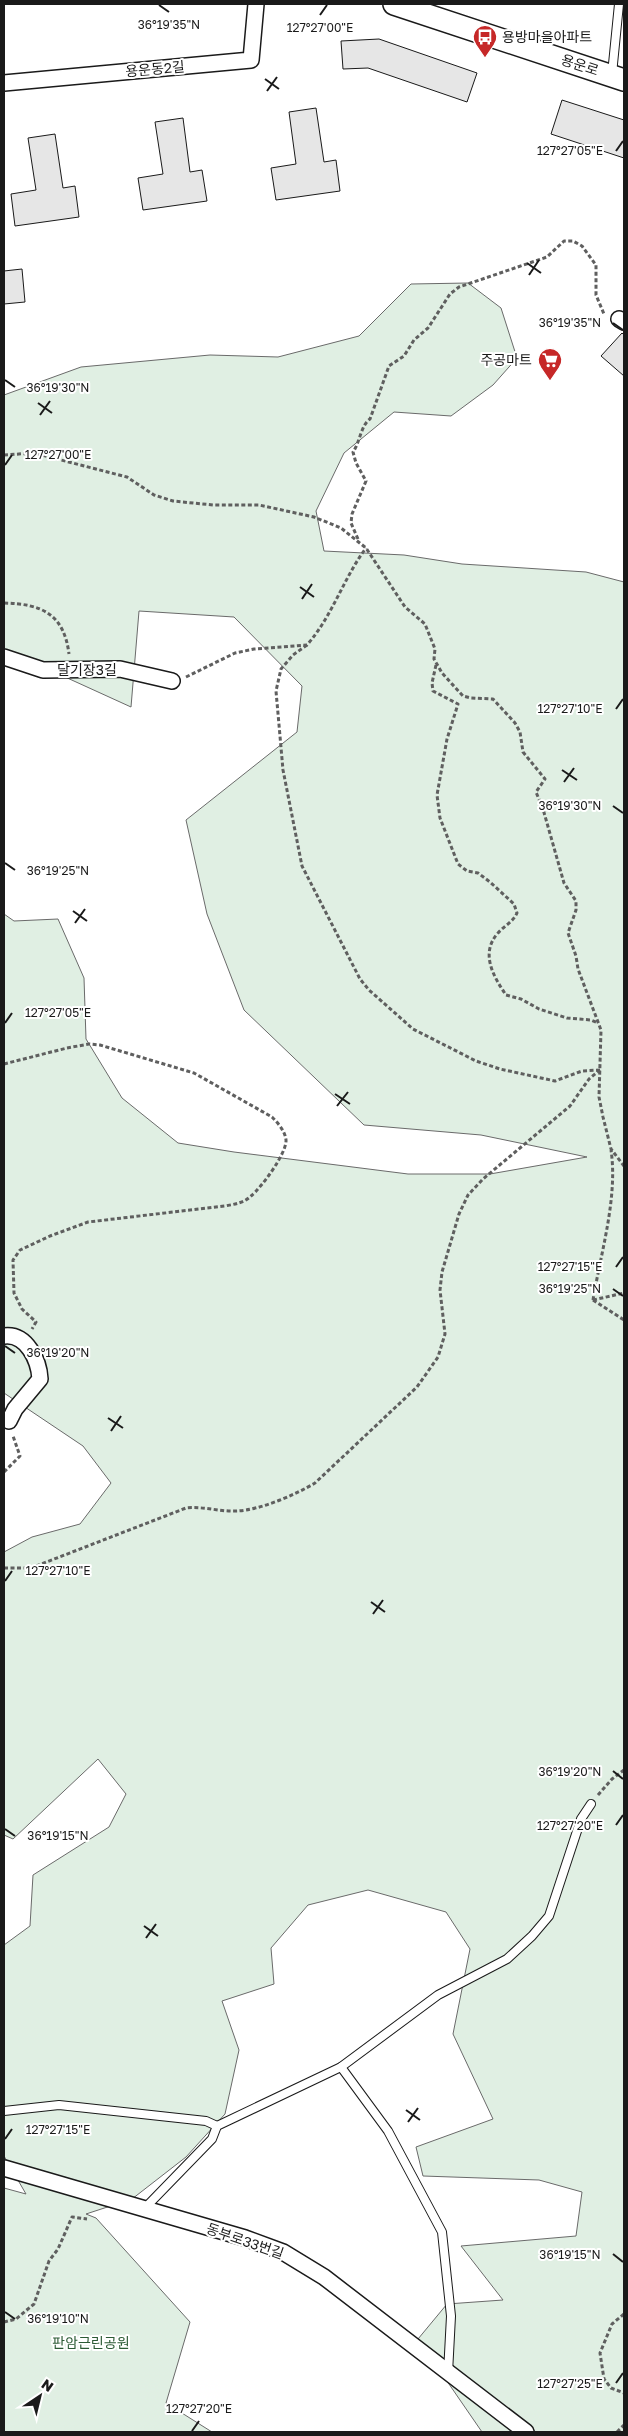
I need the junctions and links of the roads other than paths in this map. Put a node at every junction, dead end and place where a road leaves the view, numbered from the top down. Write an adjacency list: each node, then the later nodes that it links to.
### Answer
1 (256, 4): 5 (street, 용운동2길)
2 (394, 4): 4 (main road, 용운로)
3 (619, 4): 4 (lane)
4 (618, 78)
5 (4, 83)
6 (4, 657): 7 (street, 달기장3길)
7 (172, 681)
8 (4, 1336): 9 (street)
9 (9, 1422)
10 (592, 1804): 11 (lane)
11 (340, 2067): 13 (lane); 16 (lane)
12 (4, 2111): 13 (lane)
13 (217, 2126): 15 (lane)
14 (4, 2168): 15 (street, 동부로33번길)
15 (144, 2209): 16 (street, 동부로33번길)
16 (448, 2373): 17 (street, 동부로33번길)
17 (526, 2432)

